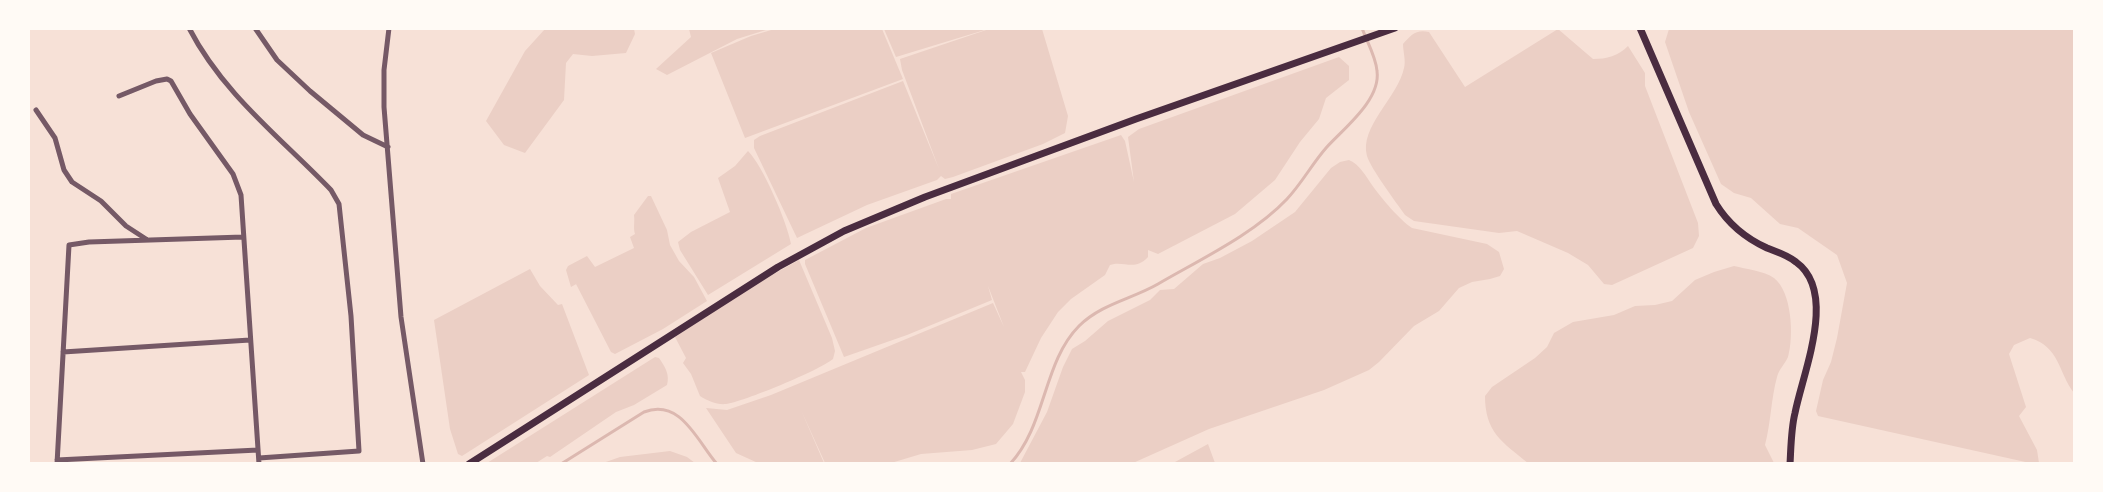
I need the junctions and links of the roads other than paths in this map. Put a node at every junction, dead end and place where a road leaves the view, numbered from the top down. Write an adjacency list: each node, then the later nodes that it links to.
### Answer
1 (189, 28): 14 (street)
2 (255, 28): 8 (street)
3 (389, 28): 8 (street)
4 (1395, 28): 17 (main road)
5 (1640, 28): 18 (main road)
6 (119, 96): 9 (street)
7 (36, 110): 10 (street)
8 (388, 147): 16 (street)
9 (243, 237): 10 (street); 11 (street)
10 (147, 240): 12 (street)
11 (250, 340): 12 (street); 13 (street)
12 (63, 352): 15 (street)
13 (258, 450): 14 (street); 15 (street)
14 (259, 461)
15 (57, 462)
16 (423, 464)
17 (469, 464)
18 (1790, 464)

